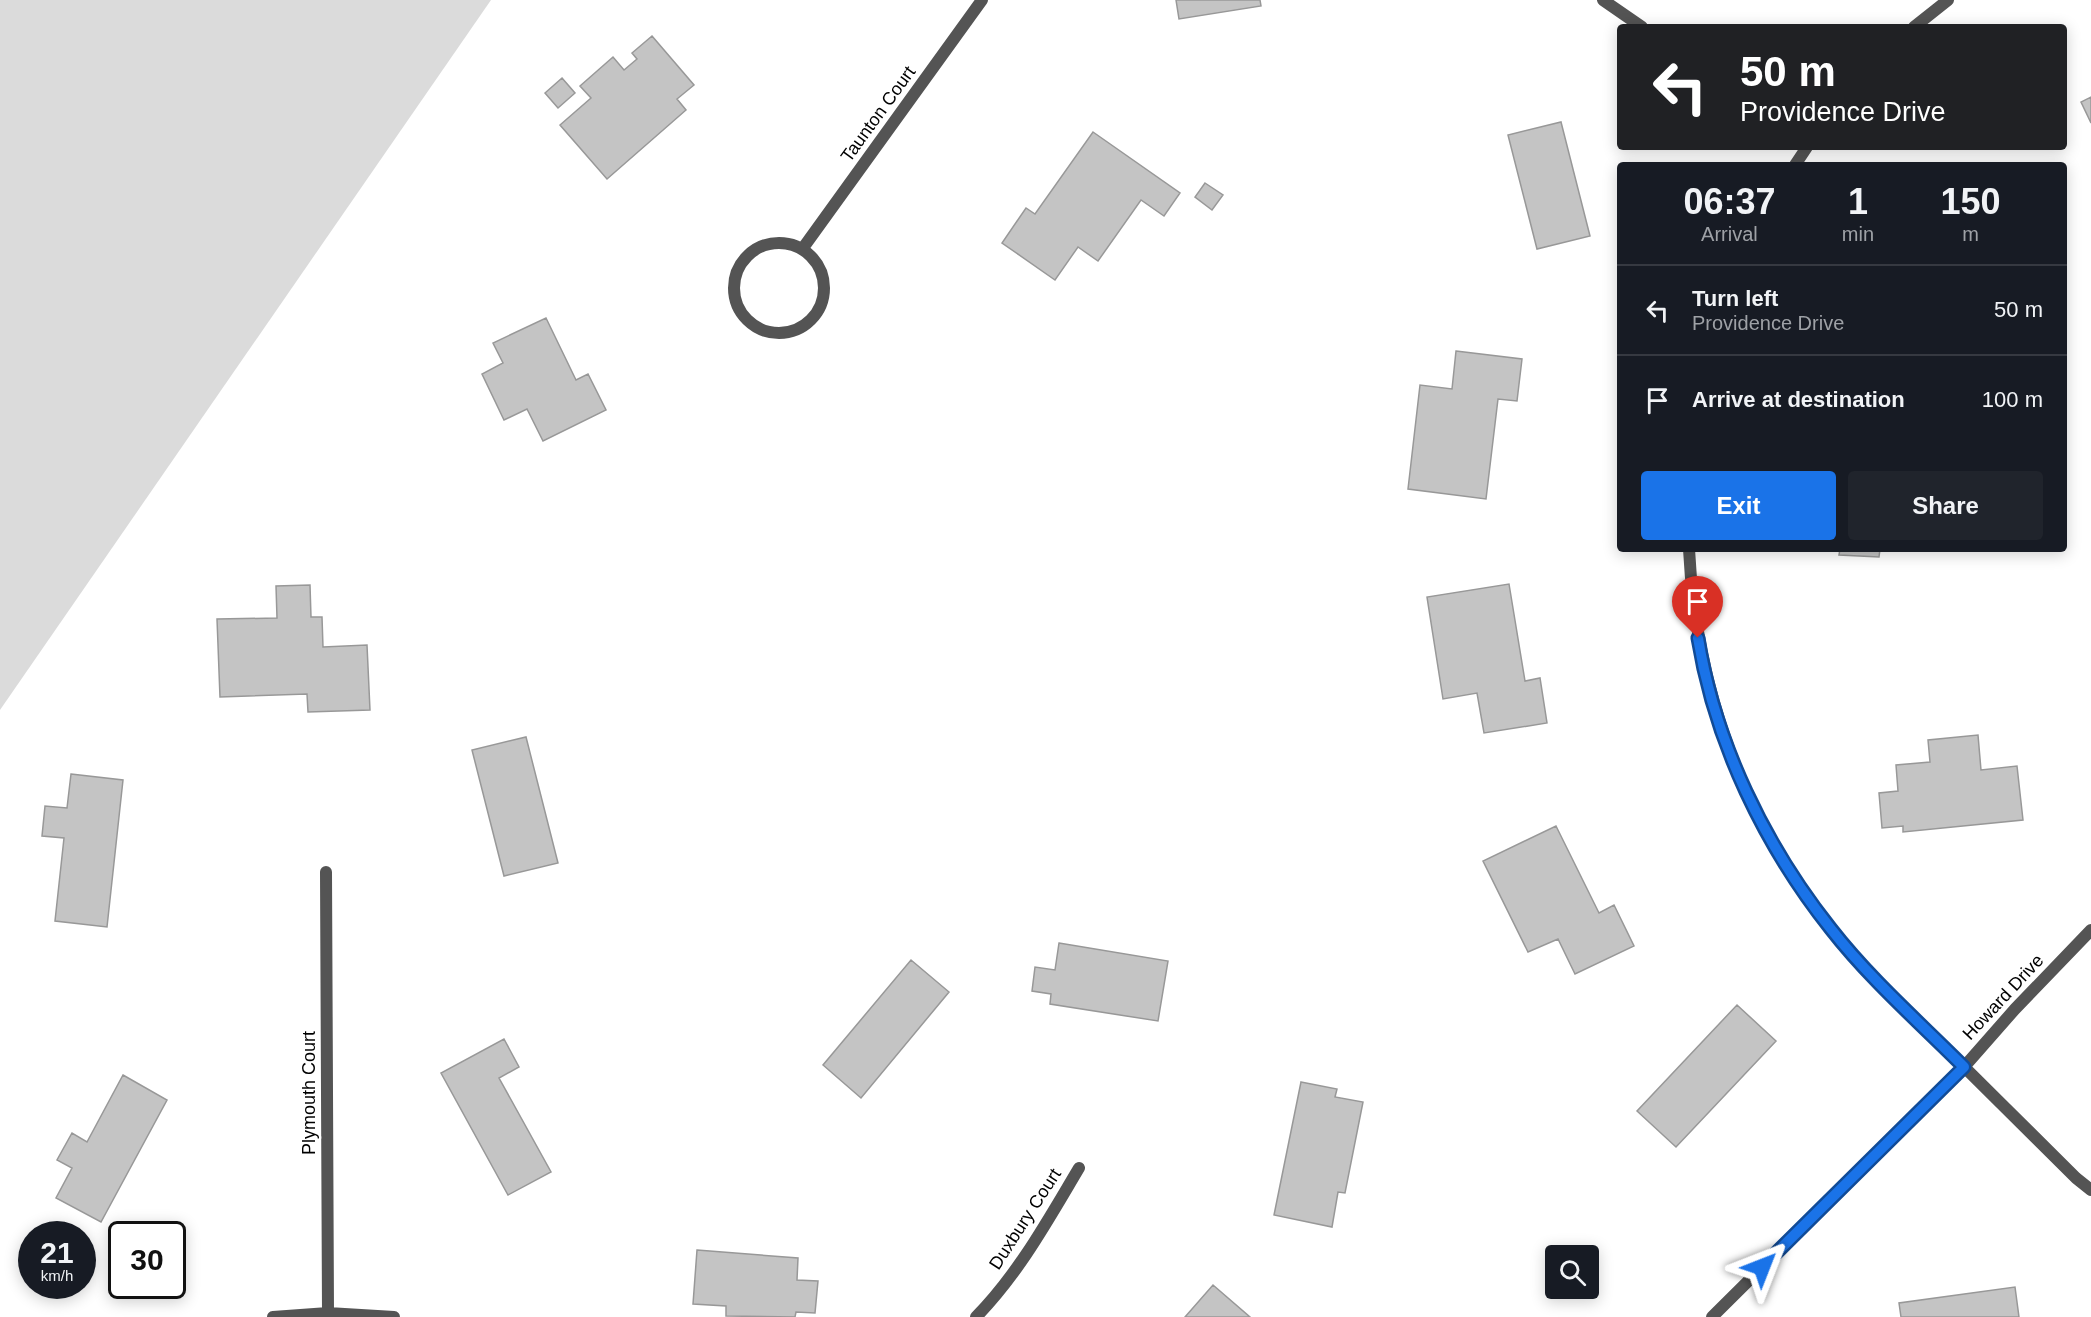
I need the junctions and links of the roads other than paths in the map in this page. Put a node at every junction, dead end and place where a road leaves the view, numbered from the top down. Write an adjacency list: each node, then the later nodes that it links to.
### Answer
1 (982, 0): 6 (street, Taunton Court)
2 (1604, 0): 4 (street)
3 (1948, 0): 5 (street)
4 (1638, 24)
5 (1918, 24)
6 (803, 248): 6 (street)
7 (1689, 552): 10 (street)
8 (326, 872): 13 (street, Plymouth Court)
9 (2091, 930): 10 (street, Howard Drive)
10 (1964, 1067): 12 (street); 17 (street, Howard Drive)
11 (1079, 1168): 16 (street, Duxbury Court)
12 (2091, 1190)
13 (328, 1313): 14 (street); 15 (street)
14 (273, 1317)
15 (394, 1317)
16 (976, 1317)
17 (1712, 1317)

